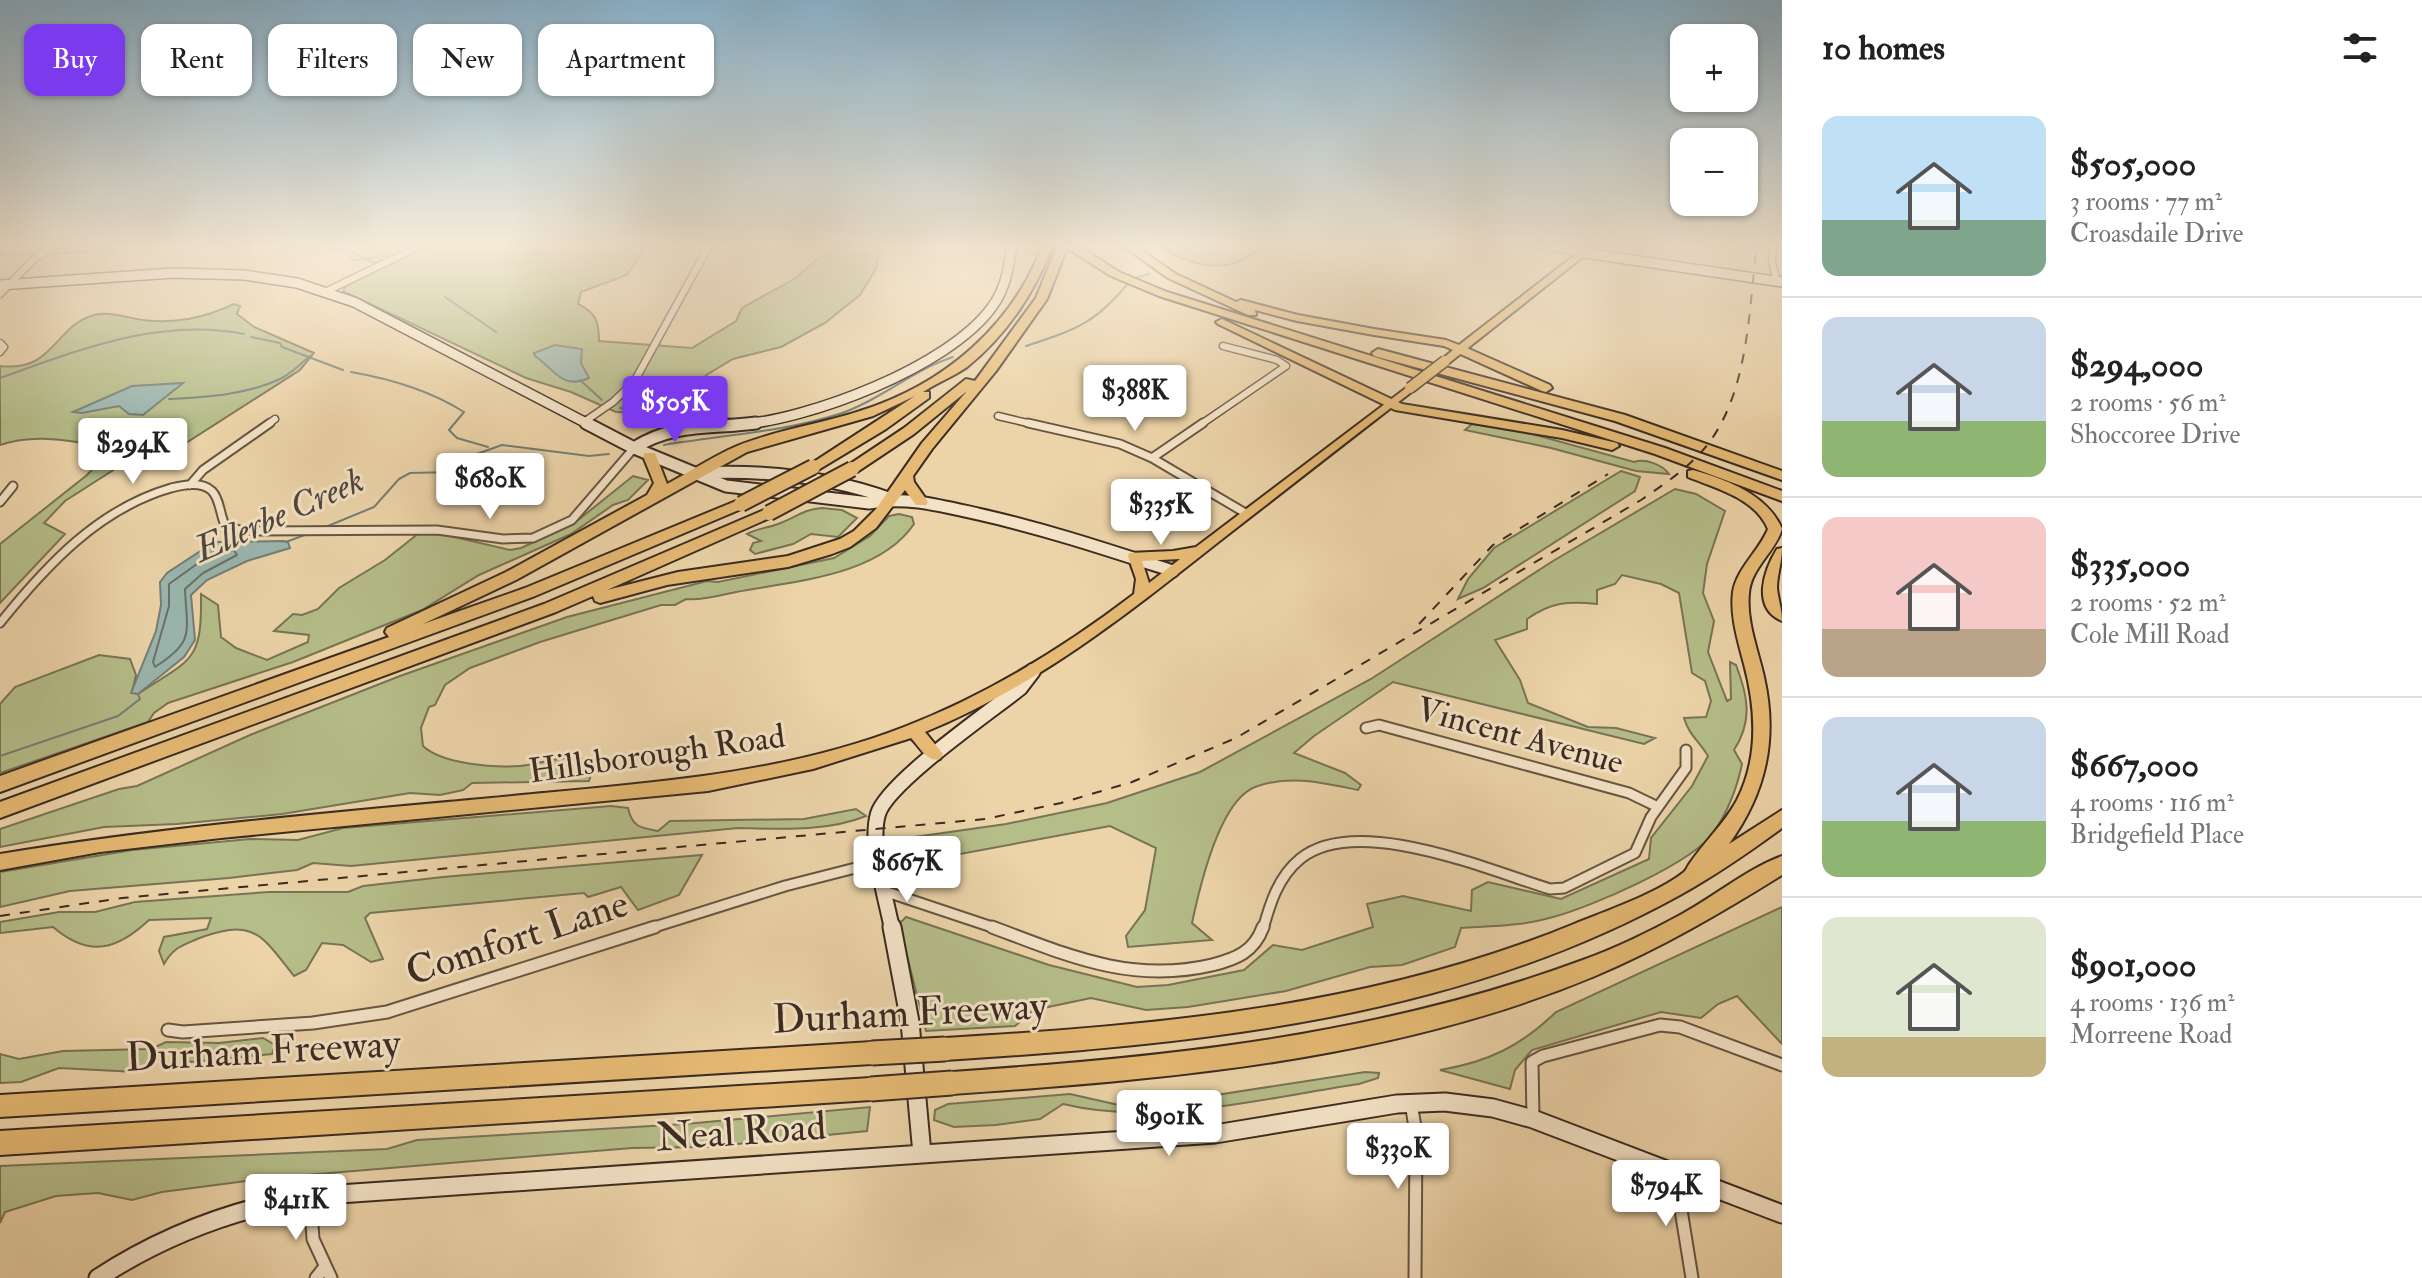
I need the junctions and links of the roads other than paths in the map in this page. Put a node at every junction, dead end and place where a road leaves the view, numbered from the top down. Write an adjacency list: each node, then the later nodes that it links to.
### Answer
1 (353, 304): 24 (street)
2 (677, 304): 24 (street)
3 (992, 304): 26 (street)
4 (1017, 304): 19 (highway)
5 (1038, 304): 13 (highway)
6 (1183, 304): 20 (highway)
7 (1193, 304): 11 (highway)
8 (1231, 304): 18 (highway)
9 (1244, 304): 12 (highway)
10 (1519, 304): 16 (main road, Hillsborough Road)
11 (1238, 318): 25 (highway); 38 (highway)
12 (1374, 332): 16 (main road)
13 (1011, 341): 33 (highway); 51 (highway, bridge)
14 (0, 343): 17 (street)
15 (1223, 346): 29 (street)
16 (1460, 349): 20 (main road, Hillsborough Road, bridge); 22 (highway)
17 (0, 352)
18 (1372, 352): 22 (highway); 37 (highway)
19 (966, 361): 31 (highway); 54 (highway, bridge)
20 (1390, 403): 25 (highway); 44 (main road, Hillsborough Road)
21 (998, 416): 29 (street)
22 (1620, 418): 28 (highway)
23 (275, 419): 35 (street)
24 (584, 422): 26 (street)
25 (1617, 447): 32 (highway)
26 (634, 448): 27 (street); 35 (street)
27 (650, 456): 31 (street); 41 (highway)
28 (1732, 456): 30 (highway); 34 (highway)
29 (1152, 458): 44 (street)
30 (1782, 465)
31 (699, 473): 39 (street); 41 (highway)
32 (1693, 474): 43 (highway); 68 (highway)
33 (906, 475): 39 (highway); 42 (highway)
34 (1782, 476)
35 (190, 485): 52 (street)
36 (13, 486): 40 (street)
37 (1782, 486)
38 (1782, 496)
39 (891, 499): 42 (street); 51 (highway)
40 (0, 502)
41 (650, 502): 54 (highway)
42 (921, 502): 47 (street)
43 (1782, 507)
44 (1247, 514): 45 (main road, Hillsborough Road)
45 (1201, 550): 47 (main road); 48 (main road, Hillsborough Road)
46 (1782, 553): 50 (highway)
47 (1134, 556): 48 (street); 49 (main road)
48 (1173, 571): 49 (main road, Hillsborough Road)
49 (1140, 597): 53 (main road, Hillsborough Road)
50 (1782, 615)
51 (512, 622): 63 (highway)
52 (0, 623)
53 (1033, 671): 55 (main road, Hillsborough Road); 56 (street)
54 (276, 686): 61 (highway)
55 (979, 701): 56 (street); 58 (main road, Hillsborough Road)
56 (979, 719): 60 (street)
57 (1366, 728): 62 (street, Vincent Avenue)
58 (913, 730): 60 (main road); 65 (main road, Hillsborough Road)
59 (1686, 750): 62 (street)
60 (935, 754): 66 (street)
61 (0, 784)
62 (1658, 807): 71 (street)
63 (0, 810)
64 (1782, 818): 68 (highway, Durham Freeway)
65 (0, 862)
66 (879, 862): 71 (street); 72 (street, Comfort Lane)
67 (1782, 865): 70 (highway, Durham Freeway)
68 (1687, 880): 75 (highway, Durham Freeway, bridge)
69 (1782, 880): 70 (highway)
70 (1756, 883): 77 (highway, Durham Freeway, bridge)
71 (884, 891): 78 (street)
72 (168, 1030)
73 (1782, 1065): 76 (street)
74 (1411, 1102): 76 (street, Neal Road); 78 (street, Neal Road); 84 (street)
75 (0, 1106)
76 (1533, 1119): 79 (street, Neal Road)
77 (0, 1143)
78 (922, 1154): 80 (street, Neal Road)
79 (1675, 1172): 81 (street, Neal Road); 85 (street)
80 (310, 1196): 82 (street); 83 (street, Neal Road)
81 (1782, 1214)
82 (324, 1275)
83 (98, 1278)
84 (1415, 1278)
85 (1692, 1278)

